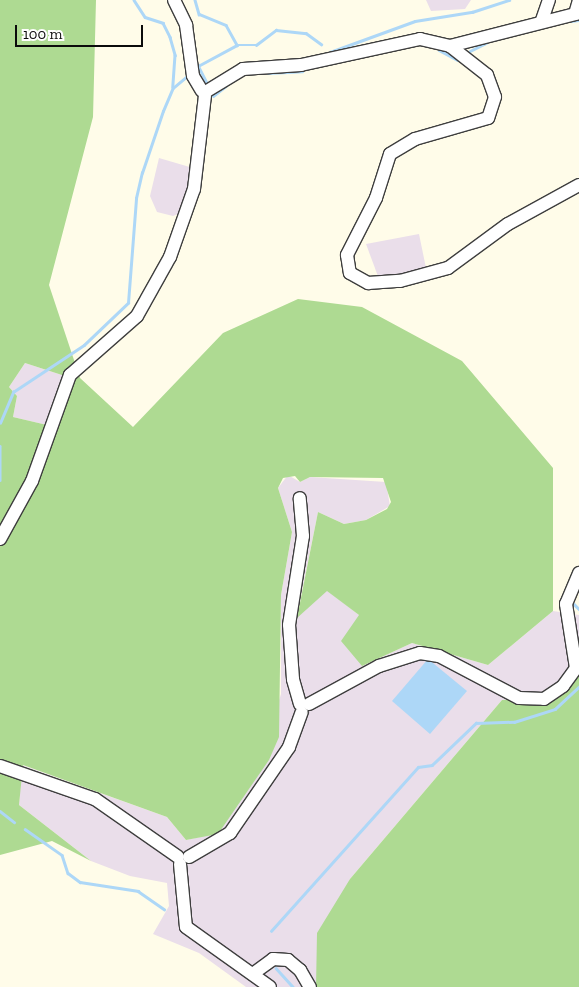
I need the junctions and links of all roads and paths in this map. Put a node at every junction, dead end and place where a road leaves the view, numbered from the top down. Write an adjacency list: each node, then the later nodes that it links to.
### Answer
1 (174, 0): 7 (street)
2 (549, 0): 5 (street)
3 (579, 0): 4 (street)
4 (577, 13): 5 (street)
5 (542, 20): 6 (street)
6 (450, 46): 7 (street); 8 (street)
7 (205, 93): 10 (street)
8 (579, 185)
9 (300, 498): 12 (street)
10 (0, 539)
11 (579, 574): 12 (street)
12 (304, 707): 14 (street)
13 (0, 766): 14 (street)
14 (182, 860): 15 (street)
15 (254, 973): 16 (street); 17 (street)
16 (270, 987)
17 (310, 987)

